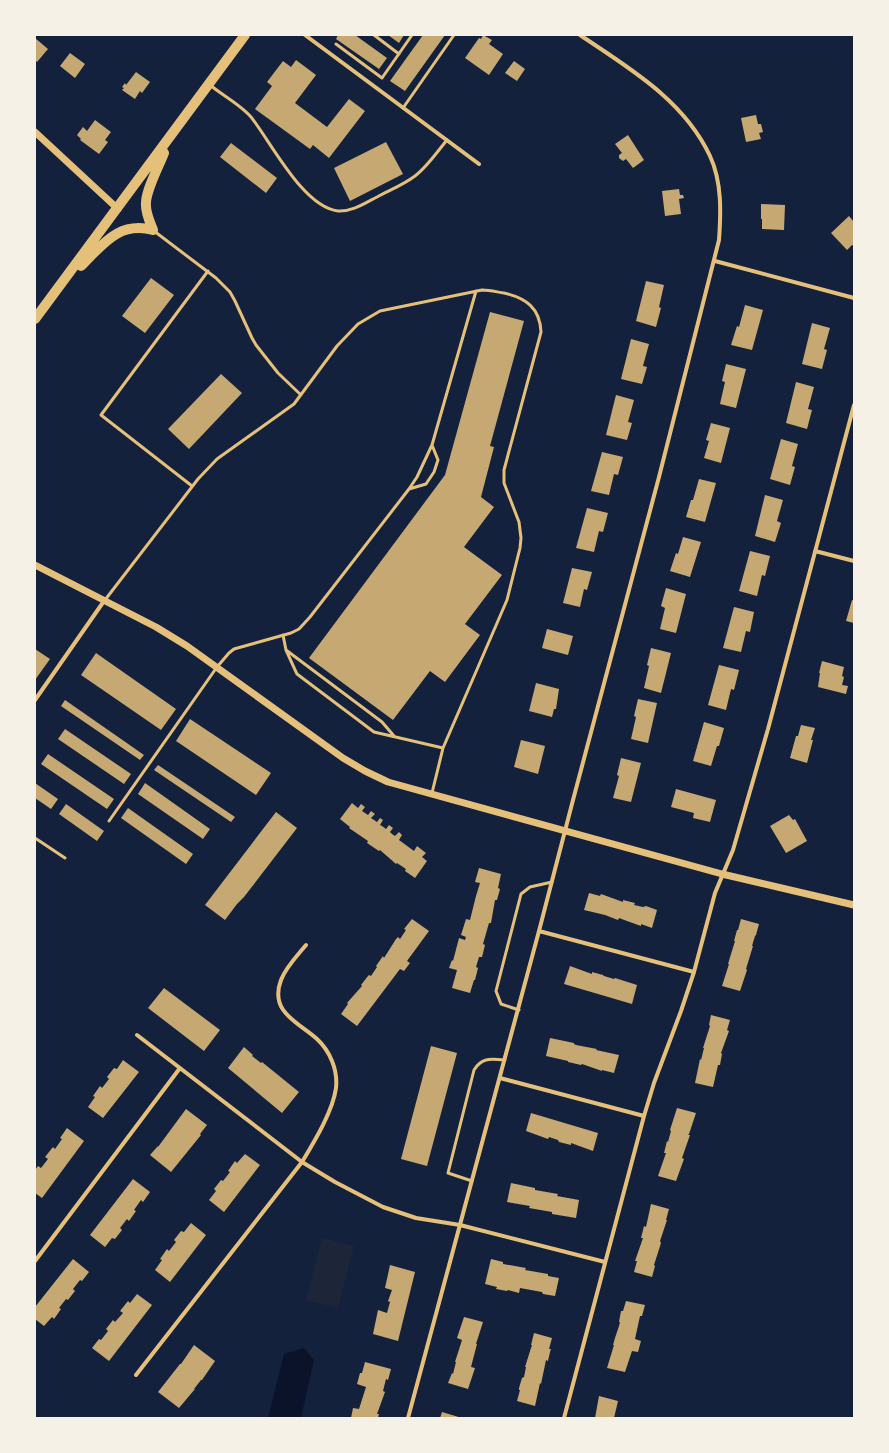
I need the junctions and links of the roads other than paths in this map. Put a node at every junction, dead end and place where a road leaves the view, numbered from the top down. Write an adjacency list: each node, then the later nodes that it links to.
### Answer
1 (245, 35): 9 (main road)
2 (305, 35): 10 (street)
3 (374, 35): 8 (lane)
4 (412, 35): 8 (lane)
5 (454, 35): 10 (lane)
6 (580, 35): 17 (street)
7 (336, 44): 8 (lane)
8 (399, 54)
9 (209, 85): 12 (main road); 13 (lane)
10 (403, 108): 13 (street)
11 (35, 132): 15 (street)
12 (171, 137): 15 (main road); 16 (main road)
13 (447, 140): 14 (street)
14 (479, 164)
15 (118, 209): 19 (main road)
16 (153, 230): 18 (lane); 19 (main road)
17 (715, 261): 21 (street); 40 (street)
18 (208, 271): 23 (lane); 26 (lane)
19 (59, 288): 22 (main road)
20 (476, 291): 23 (lane); 25 (lane); 37 (lane)
21 (854, 298)
22 (35, 319)
23 (301, 395): 26 (lane)
24 (854, 405): 28 (street)
25 (432, 445): 27 (lane); 27 (lane)
26 (192, 486): 31 (lane)
27 (409, 489): 32 (lane)
28 (815, 551): 29 (street); 43 (street)
29 (854, 561)
30 (35, 565): 31 (street)
31 (104, 601): 34 (street); 35 (street)
32 (283, 636): 33 (lane); 34 (lane)
33 (286, 650): 36 (lane); 36 (lane)
34 (217, 666): 38 (street); 39 (lane)
35 (35, 700)
36 (394, 736): 37 (lane)
37 (443, 748): 38 (lane)
38 (432, 795): 40 (street)
39 (109, 821)
40 (565, 830): 43 (street); 44 (street)
41 (35, 838): 42 (lane)
42 (65, 858)
43 (722, 874): 45 (street); 48 (street)
44 (552, 882): 46 (street); 49 (lane)
45 (854, 905)
46 (540, 932): 48 (street); 49 (street)
47 (306, 945): 55 (street)
48 (694, 972): 54 (street)
49 (519, 1010): 51 (street)
50 (138, 1035): 52 (street)
51 (505, 1060): 53 (street); 56 (lane)
52 (180, 1068): 55 (street); 58 (street)
53 (500, 1078): 54 (street); 56 (street)
54 (644, 1116): 59 (street)
55 (302, 1162): 57 (street); 60 (street)
56 (472, 1181): 57 (street)
57 (460, 1225): 59 (street); 61 (street)
58 (35, 1261)
59 (606, 1262): 62 (street)
60 (136, 1375)
61 (408, 1418)
62 (564, 1418)

